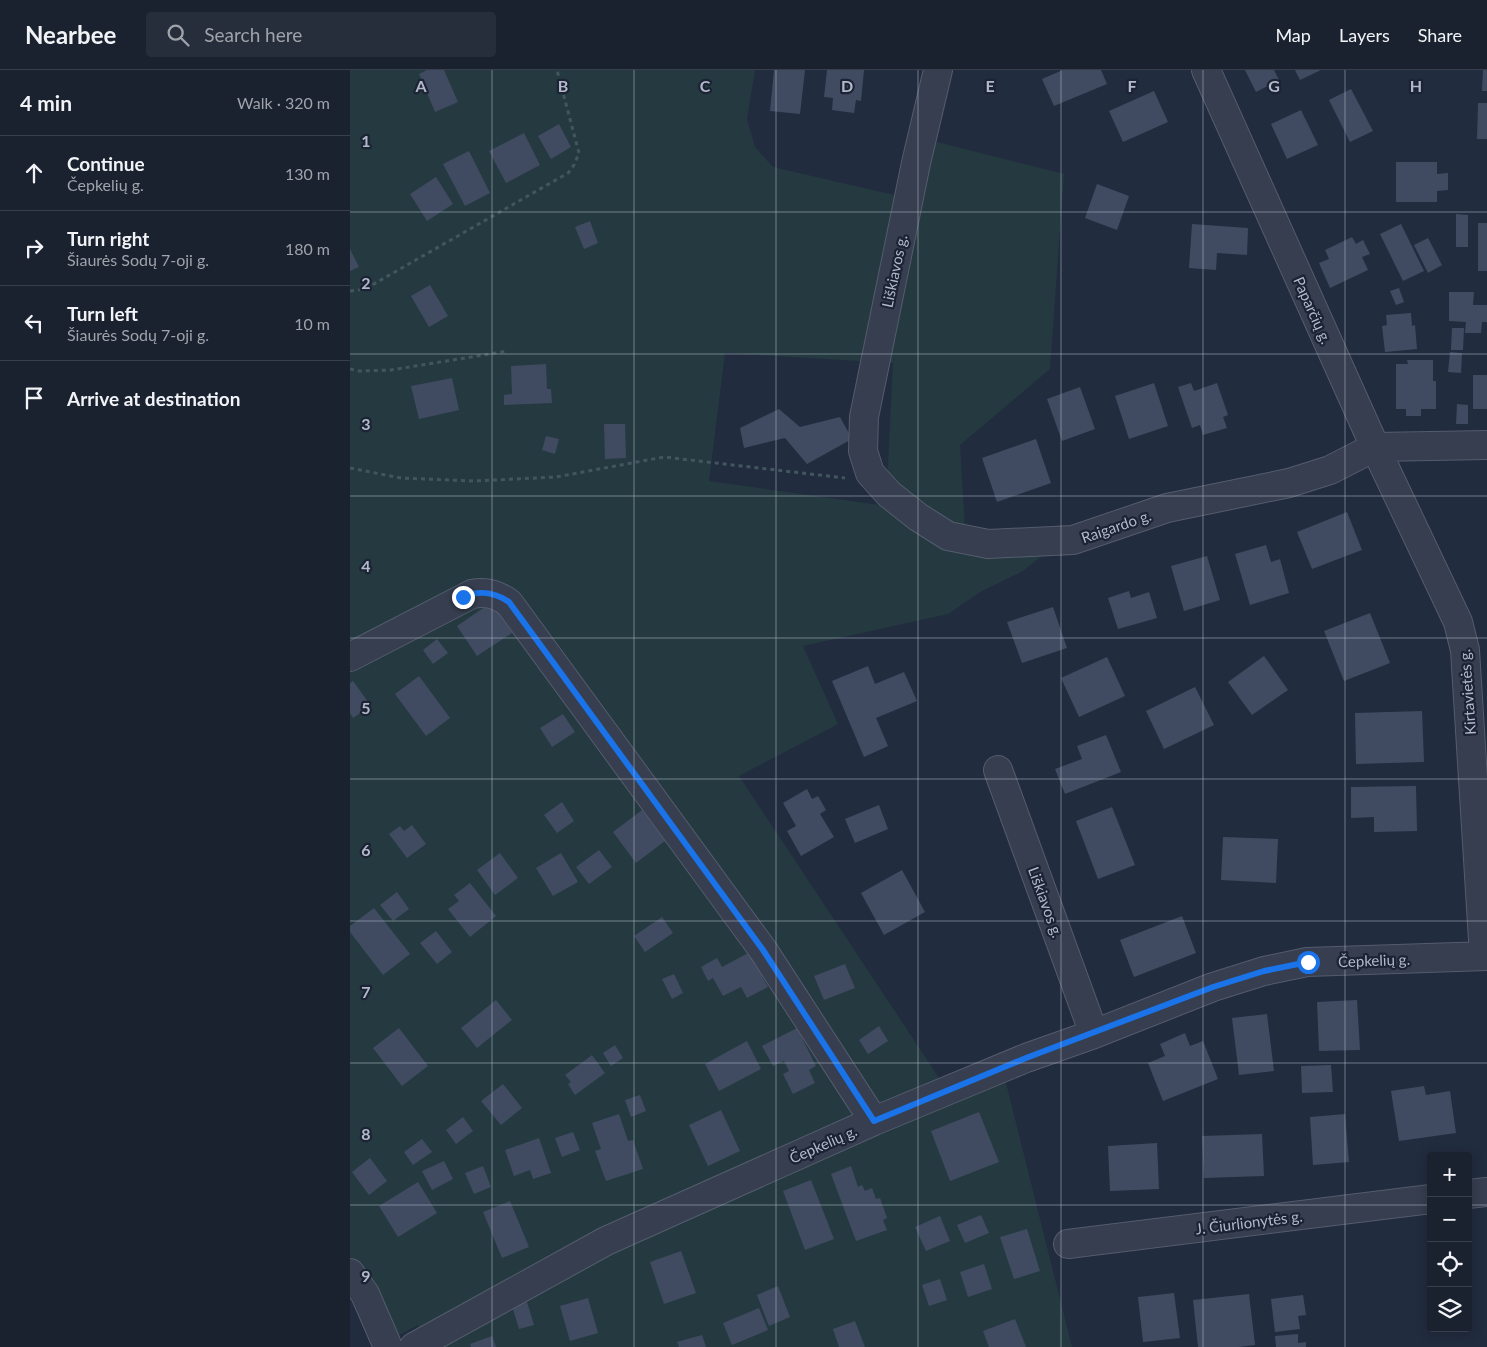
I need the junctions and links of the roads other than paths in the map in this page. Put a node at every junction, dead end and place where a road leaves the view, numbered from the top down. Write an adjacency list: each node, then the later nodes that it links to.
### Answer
1 (938, 70): 5 (street, Liškiavos g.)
2 (1206, 70): 4 (street, Paparčių g.)
3 (1487, 445): 4 (street)
4 (1375, 447): 5 (street, Raigardo g.); 8 (street, Kirtavietės g.)
5 (870, 473)
6 (350, 657): 10 (street)
7 (998, 770): 9 (street, Liškiavos g.)
8 (1485, 956): 9 (street, Čepkelių g.)
9 (1094, 1034): 10 (street, Čepkelių g.)
10 (874, 1121): 17 (street, Čepkelių g.)
11 (1487, 1192): 12 (street)
12 (1472, 1194)
13 (1427, 1199): 14 (street, J. Čiurlionytės g.)
14 (1068, 1244)
15 (350, 1273): 16 (street)
16 (388, 1347)
17 (414, 1347)

